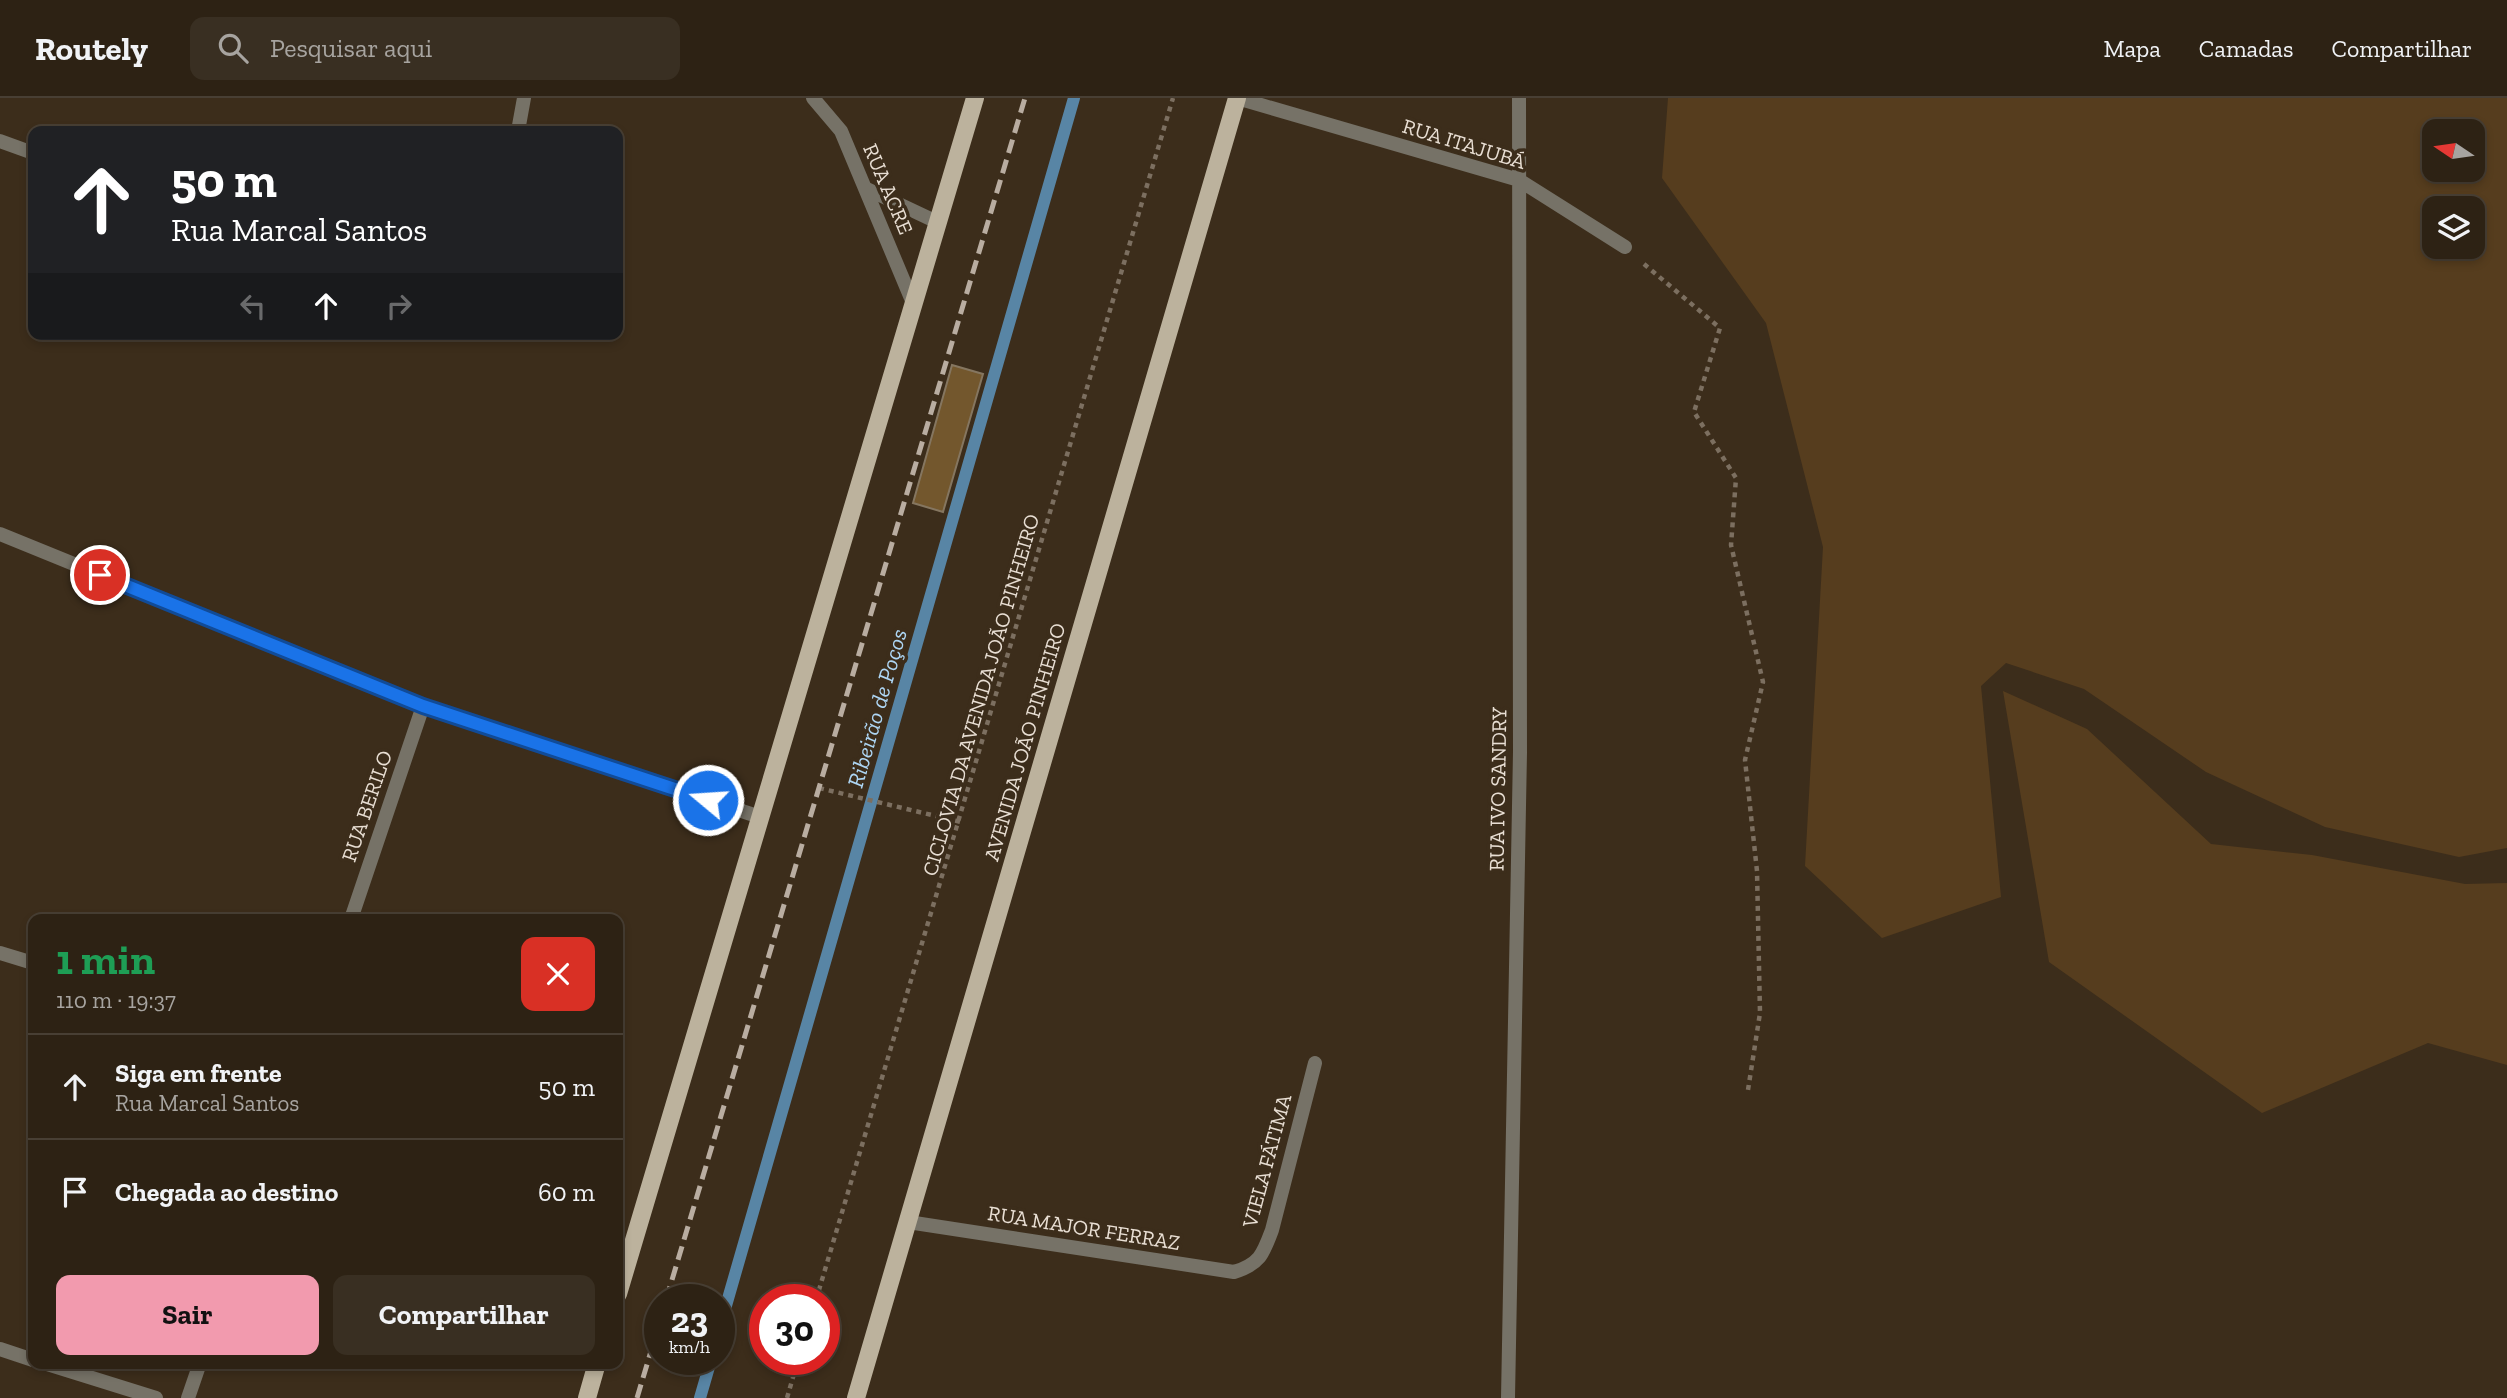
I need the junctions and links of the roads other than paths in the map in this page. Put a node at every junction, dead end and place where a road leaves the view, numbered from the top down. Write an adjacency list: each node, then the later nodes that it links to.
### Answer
1 (524, 98): 6 (street)
2 (813, 98): 10 (street, RUA ACRE)
3 (975, 98): 11 (main road)
4 (1237, 98): 9 (street, RUA ITAJUBÁ); 21 (main road, AVENIDA JOÃO PINHEIRO)
5 (1519, 98): 9 (street, RUA IVO SANDRY)
6 (519, 126)
7 (0, 141): 8 (street)
8 (28, 151)
9 (1519, 180): 12 (street, RUA ITAJUBÁ); 33 (street, RUA IVO SANDRY)
10 (867, 189): 11 (street); 13 (street, RUA ACRE)
11 (937, 222): 13 (main road)
12 (1625, 247)
13 (913, 303): 16 (main road)
14 (0, 534): 15 (street)
15 (423, 706): 16 (street); 17 (street, RUA BERILO)
16 (760, 817): 23 (main road)
17 (353, 914)
18 (0, 953): 19 (street)
19 (28, 961)
20 (1315, 1063): 22 (street, VIELA FÁTIMA)
21 (908, 1222): 22 (street, RUA MAJOR FERRAZ); 32 (main road, AVENIDA JOÃO PINHEIRO)
22 (1252, 1266)
23 (623, 1277)
24 (0, 1349): 25 (street)
25 (28, 1358)
26 (63, 1369): 29 (street)
27 (198, 1369): 30 (street)
28 (595, 1369): 31 (main road)
29 (156, 1398)
30 (188, 1398)
31 (587, 1398)
32 (856, 1398)
33 (1508, 1398)

